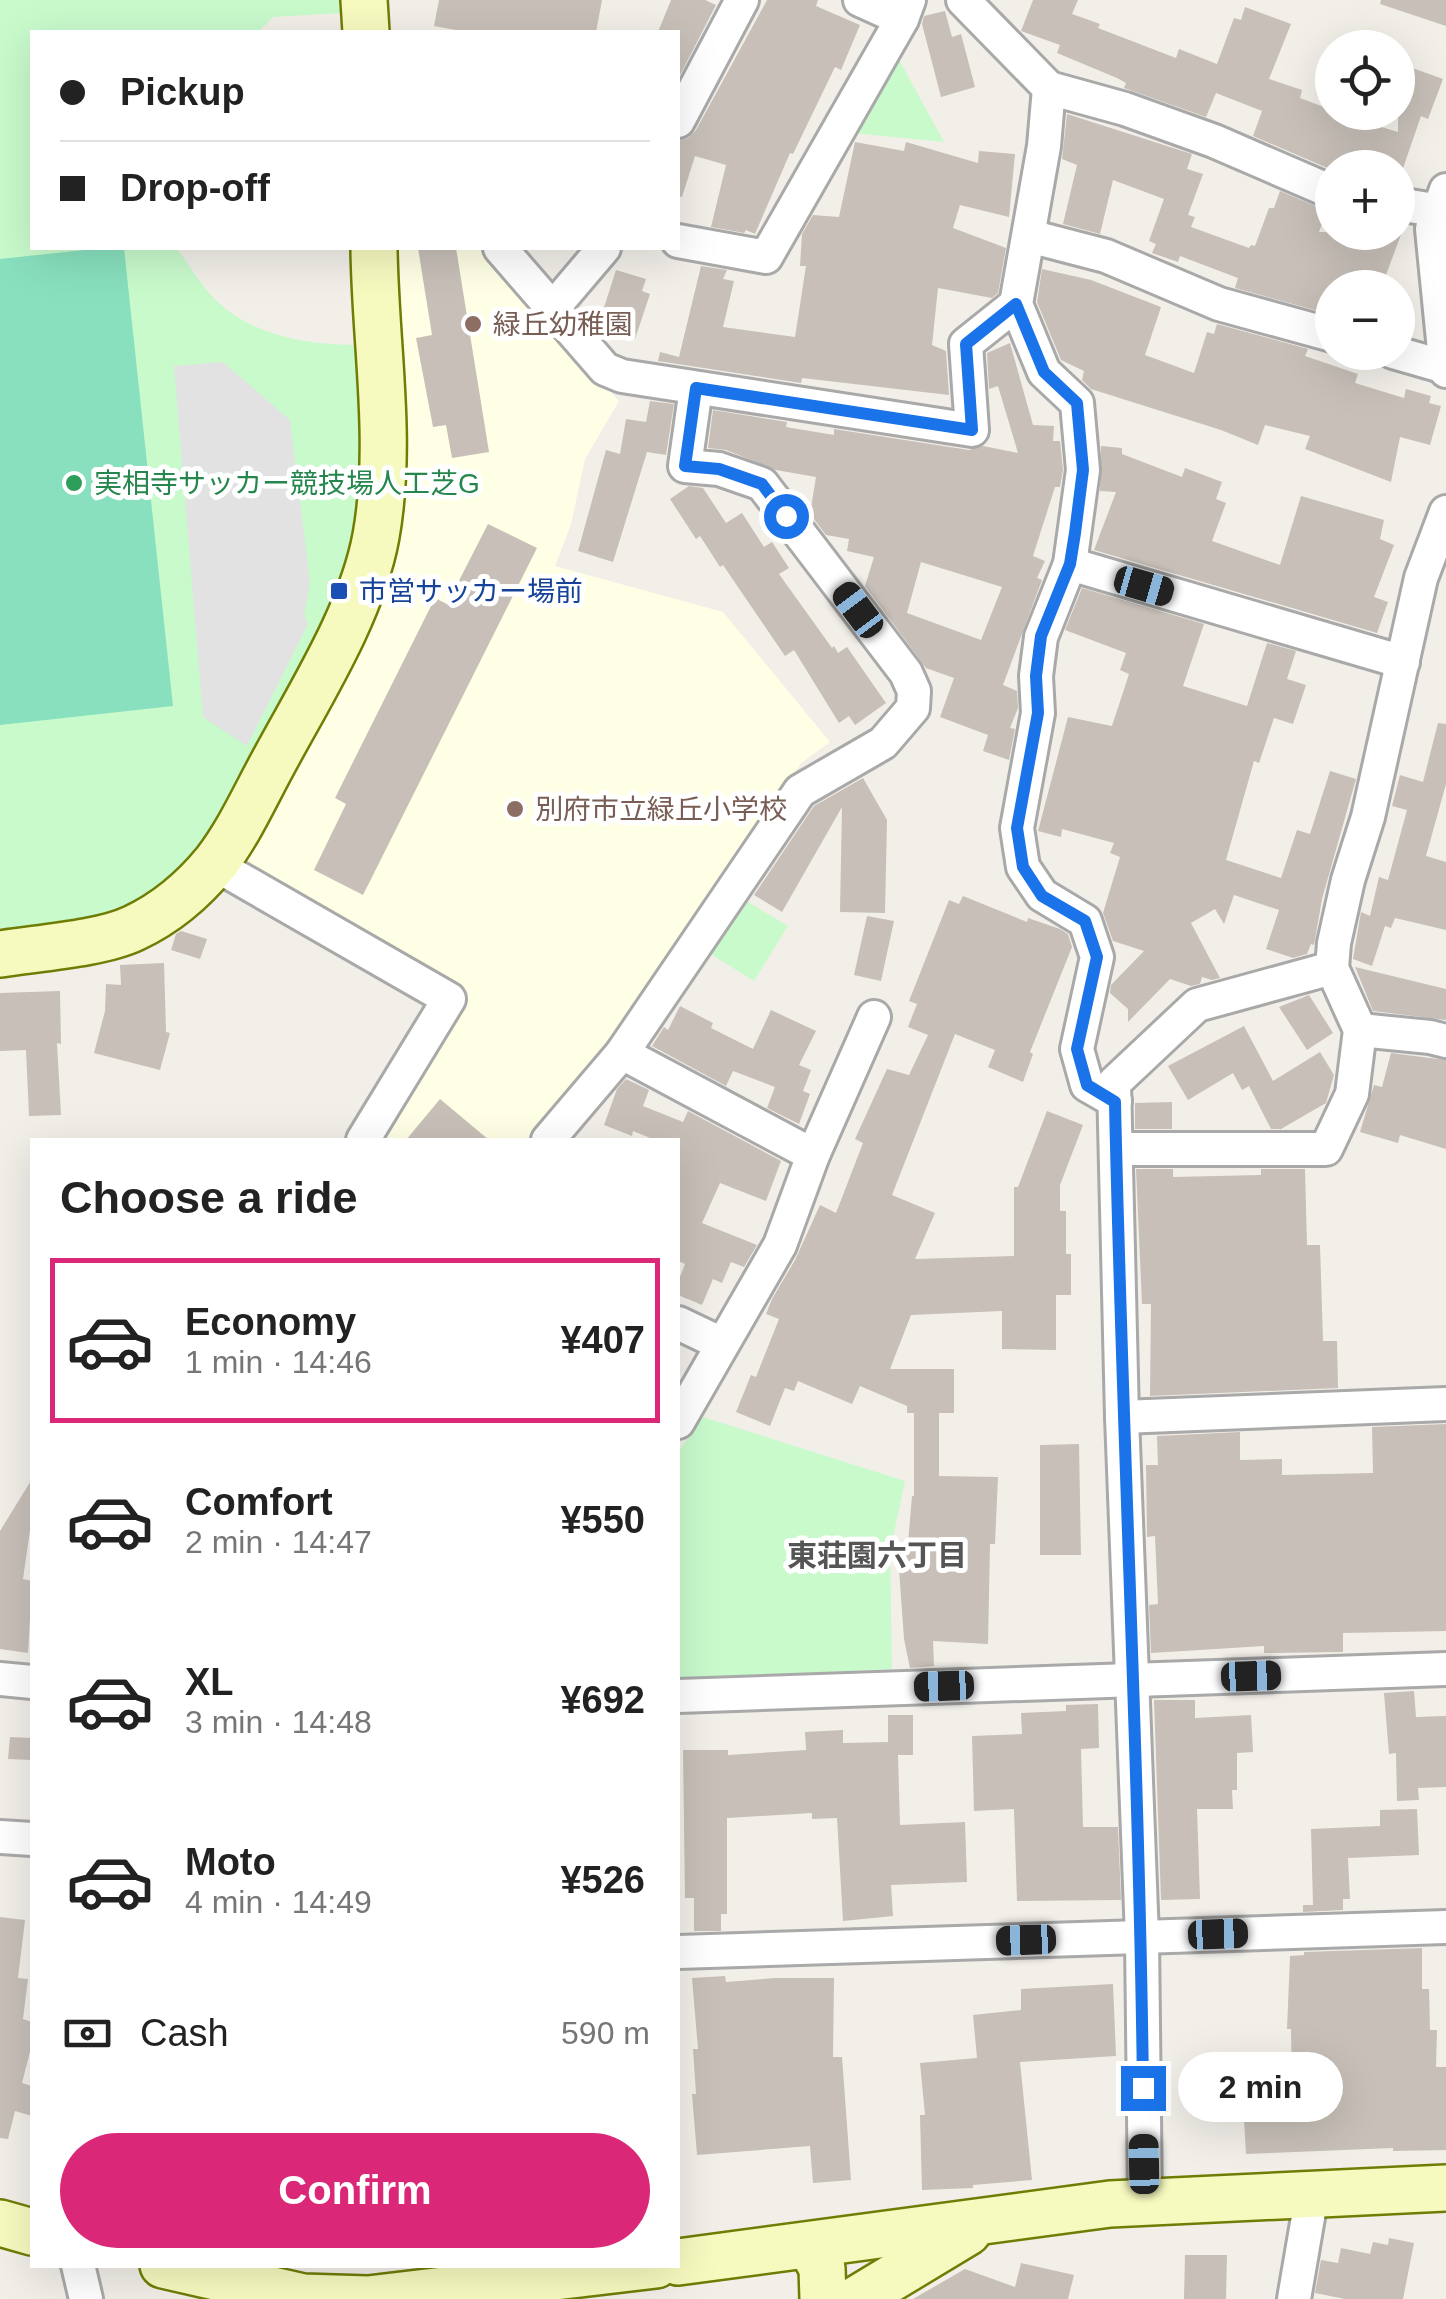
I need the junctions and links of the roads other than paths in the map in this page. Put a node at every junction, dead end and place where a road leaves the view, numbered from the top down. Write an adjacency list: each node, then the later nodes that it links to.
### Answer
1 (364, 0): 6 (street)
2 (742, 0): 8 (street)
3 (860, 0): 5 (street)
4 (963, 0): 7 (street)
5 (905, 10): 13 (street)
6 (366, 30)
7 (1049, 88): 9 (street); 12 (street)
8 (680, 117)
9 (1315, 185)
10 (1443, 201): 11 (street); 21 (street)
11 (1415, 203)
12 (1028, 236): 17 (street); 19 (street)
13 (680, 240)
14 (374, 250): 27 (street)
15 (502, 250): 18 (street)
16 (602, 250): 18 (street)
17 (1016, 304): 22 (street); 24 (street)
18 (553, 308): 22 (street)
19 (1315, 331)
20 (1415, 359): 21 (street)
21 (1445, 369)
22 (696, 388): 33 (street)
23 (1446, 512): 25 (street)
24 (1070, 564): 26 (street); 34 (street)
25 (1433, 581): 26 (street)
26 (1403, 662): 29 (street)
27 (214, 864): 28 (street); 35 (street)
28 (0, 954)
29 (1332, 968): 31 (street); 34 (street)
30 (874, 1017): 38 (street)
31 (1360, 1030): 32 (street); 37 (street)
32 (1446, 1042)
33 (622, 1054): 36 (street); 38 (street)
34 (1115, 1102): 37 (street)
35 (364, 1138)
36 (550, 1138)
37 (1116, 1150): 42 (street)
38 (814, 1155): 40 (street)
39 (680, 1324): 40 (street)
40 (722, 1344): 43 (street)
41 (1446, 1404): 42 (street)
42 (1122, 1417): 46 (street)
43 (680, 1418)
44 (1446, 1669): 46 (street)
45 (0, 1680): 47 (street)
46 (1134, 1680): 48 (street); 52 (street)
47 (30, 1682)
48 (680, 1696)
49 (0, 1837): 50 (street)
50 (30, 1839)
51 (1446, 1927): 52 (street)
52 (1142, 1936): 53 (street); 56 (street)
53 (680, 1952)
54 (1446, 2188): 55 (street)
55 (1312, 2194): 56 (street); 71 (street)
56 (1144, 2202): 57 (street)
57 (1003, 2219): 60 (street); 67 (street)
58 (0, 2223): 59 (street)
59 (30, 2231)
60 (856, 2240): 61 (street); 67 (street)
61 (810, 2246): 62 (street); 70 (street)
62 (680, 2262)
63 (79, 2268): 69 (street)
64 (176, 2268): 66 (street)
65 (633, 2268): 68 (street)
66 (242, 2283): 68 (street)
67 (871, 2294)
68 (407, 2297)
69 (86, 2299)
70 (823, 2299)
71 (1294, 2299)

